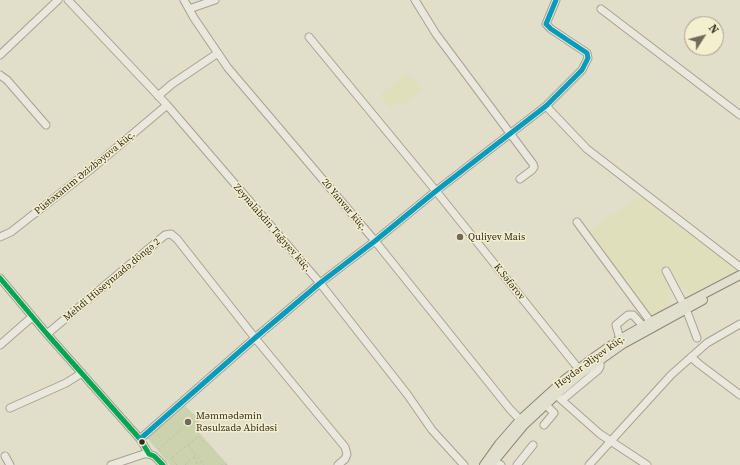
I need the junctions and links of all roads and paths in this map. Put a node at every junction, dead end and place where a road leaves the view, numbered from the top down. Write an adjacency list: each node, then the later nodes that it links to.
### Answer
1 (58, 0): 11 (street)
2 (68, 0): 13 (street, Zeynalabdin Tağıyev küç.)
3 (184, 0): 7 (street, 20 Yanvar küç.)
4 (215, 0): 7 (street)
5 (415, 0): 18 (street)
6 (553, 2): 15 (street)
7 (189, 9): 10 (street, 20 Yanvar küç.)
8 (601, 9): 16 (street)
9 (309, 37): 20 (street, K.Səfərov)
10 (218, 54): 13 (street); 23 (street, 20 Yanvar küç.)
11 (0, 55)
12 (0, 75): 17 (street)
13 (158, 96): 14 (street, Zeynalabdin Tağıyev küç.)
14 (167, 105): 22 (street, Püstəxanım Əzizbəyova küç.); 29 (street, Zeynalabdin Tağıyev küç.)
15 (546, 106): 18 (street); 24 (street)
16 (740, 115)
17 (46, 125)
18 (510, 133): 19 (street); 20 (street)
19 (520, 179)
20 (436, 191): 23 (street); 41 (street, K.Səfərov)
21 (577, 222): 32 (street)
22 (0, 237)
23 (375, 241): 29 (street); 47 (street, 20 Yanvar küç.)
24 (740, 267)
25 (666, 271): 30 (street)
26 (740, 275): 30 (main road, Heydər Əliyev küç.)
27 (740, 281): 30 (main road, Heydər Əliyev küç.)
28 (2, 283): 31 (street)
29 (320, 283): 35 (street); 69 (street, Zeynalabdin Tağıyev küç.)
30 (685, 306): 32 (main road, Heydər Əliyev küç.); 36 (street)
31 (32, 317): 34 (street); 38 (street)
32 (649, 324): 37 (main road, Heydər Əliyev küç.); 37 (street); 40 (main road, Heydər Əliyev küç.)
33 (740, 324): 39 (street)
34 (47, 334): 35 (street, Mehdi Hüseynzadə döngə 2); 42 (street)
35 (255, 338): 50 (street); 68 (street, Mehdi Hüseynzadə döngə 2)
36 (697, 338)
37 (620, 339): 41 (main road, Heydər Əliyev küç.)
38 (0, 345)
39 (691, 357): 43 (street); 51 (street)
40 (600, 359): 41 (main road, Heydər Əliyev küç.); 44 (street)
41 (580, 371): 44 (main road, Heydər Əliyev küç.); 47 (main road, Heydər Əliyev küç.)
42 (82, 373): 46 (street); 50 (street)
43 (740, 395)
44 (559, 397): 45 (main road, Heydər Əliyev küç.); 51 (street)
45 (545, 404): 47 (main road, Heydər Əliyev küç.); 49 (street)
46 (10, 408)
47 (522, 422): 60 (main road, Heydər Əliyev küç.); 70 (main road, Heydər Əliyev küç.)
48 (186, 425): 55 (path)
49 (544, 425)
50 (140, 439): 56 (street)
51 (610, 442): 72 (street); 73 (street)
52 (188, 445): 53 (path); 57 (path); 64 (path)
53 (206, 445)
54 (533, 445): 71 (street)
55 (158, 451)
56 (149, 454): 62 (street); 63 (street)
57 (196, 455): 59 (path); 67 (path)
58 (5, 456): 61 (street)
59 (194, 457): 65 (path); 66 (path)
60 (495, 464)
61 (10, 465)
62 (111, 465)
63 (163, 465)
64 (177, 465)
65 (185, 465)
66 (198, 465)
67 (204, 465)
68 (338, 465)
69 (464, 465)
70 (484, 465)
71 (517, 465)
72 (589, 465)
73 (647, 465)

